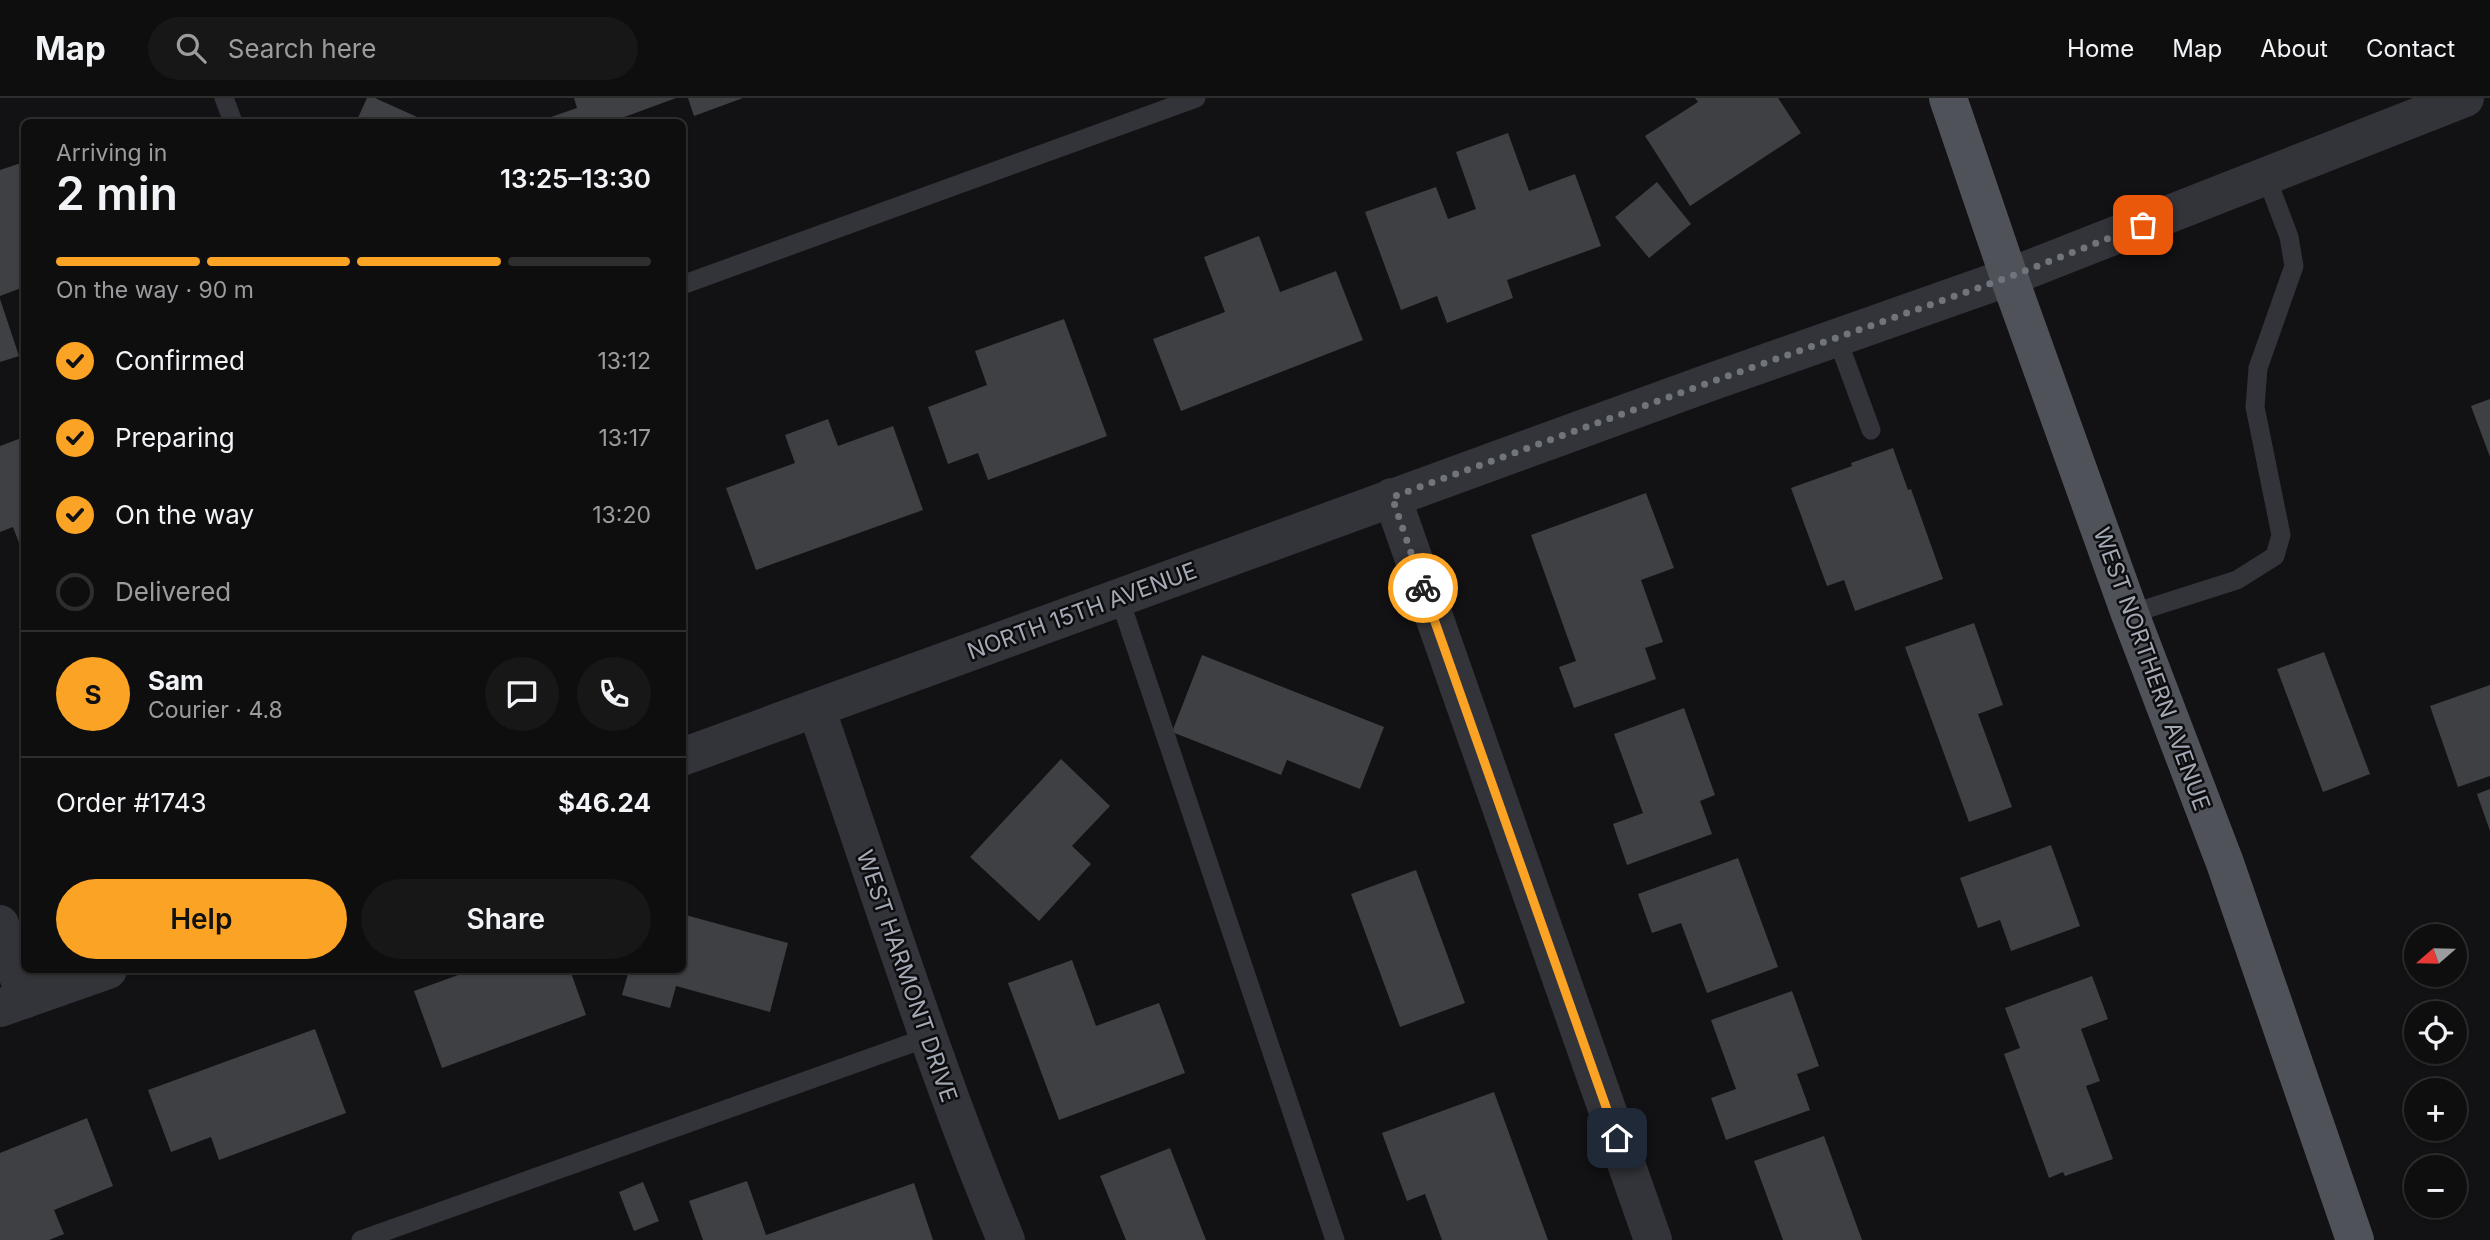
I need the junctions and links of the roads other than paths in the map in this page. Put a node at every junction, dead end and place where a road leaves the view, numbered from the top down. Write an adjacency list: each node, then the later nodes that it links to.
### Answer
1 (224, 98): 5 (lane)
2 (1196, 98): 8 (lane)
3 (1948, 98): 7 (main road, WEST NORTHERN AVENUE)
4 (2465, 98): 6 (street, NORTH 15TH AVENUE)
5 (232, 119)
6 (2266, 176): 7 (street, NORTH 15TH AVENUE); 13 (lane)
7 (2009, 277): 9 (street, NORTH 15TH AVENUE); 13 (main road, WEST NORTHERN AVENUE)
8 (686, 284)
9 (1837, 338): 10 (lane); 11 (street, NORTH 15TH AVENUE)
10 (1871, 429)
11 (1392, 497): 12 (street, NORTH 15TH AVENUE); 23 (street)
12 (1119, 597): 14 (street, NORTH 15TH AVENUE); 22 (lane)
13 (2130, 614): 24 (main road, WEST NORTHERN AVENUE)
14 (816, 708): 15 (street, NORTH 15TH AVENUE); 19 (street, WEST HARMONT DRIVE)
15 (686, 756)
16 (0, 925): 18 (street)
17 (99, 973): 18 (street)
18 (13, 1004)
19 (926, 1038): 20 (lane); 21 (street, WEST HARMONT DRIVE)
20 (361, 1240)
21 (1006, 1240)
22 (1335, 1240)
23 (1653, 1240)
24 (2355, 1240)

